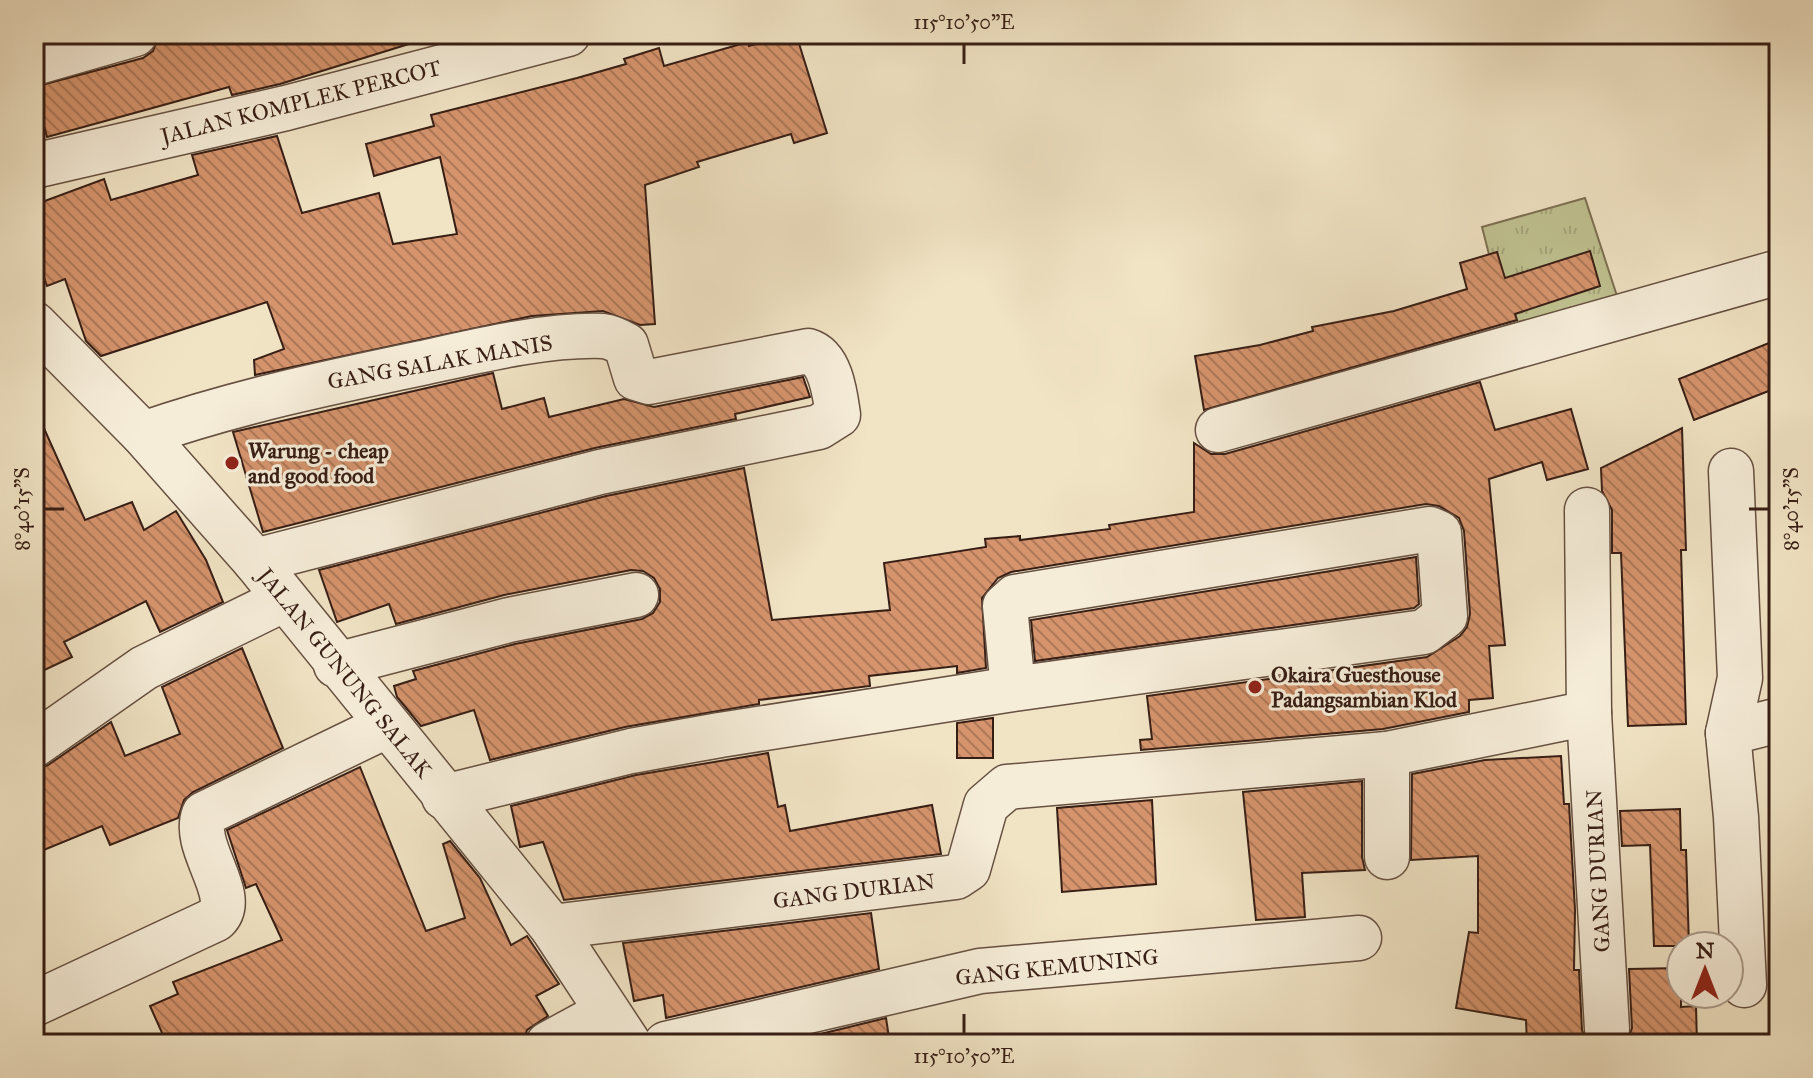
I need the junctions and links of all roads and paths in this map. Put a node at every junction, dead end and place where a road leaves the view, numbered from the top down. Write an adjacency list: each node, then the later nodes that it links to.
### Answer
1 (135, 34): 3 (street)
2 (568, 34): 4 (street, JALAN KOMPLEK PERCOT)
3 (34, 63)
4 (34, 166)
5 (1779, 272): 7 (street)
6 (41, 343): 8 (street, JALAN GUNUNG SALAK)
7 (1218, 430)
8 (143, 434): 11 (street, JALAN GUNUNG SALAK); 11 (street, GANG SALAK MANIS)
9 (1731, 471): 19 (street)
10 (1587, 510): 16 (street, GANG DURIAN)
11 (255, 561): 13 (street, JALAN GUNUNG SALAK)
12 (636, 595): 14 (street)
13 (285, 599): 14 (street, JALAN GUNUNG SALAK); 20 (street)
14 (336, 665): 18 (street, JALAN GUNUNG SALAK)
15 (1013, 689): 15 (street); 22 (street)
16 (1589, 713): 21 (street, GANG DURIAN); 29 (street, GANG DURIAN)
17 (1779, 720): 19 (street)
18 (386, 726): 22 (street, JALAN GUNUNG SALAK); 27 (street)
19 (1728, 733): 25 (street)
20 (34, 745)
21 (1387, 754): 23 (street); 24 (street, GANG DURIAN)
22 (444, 797): 24 (street, JALAN GUNUNG SALAK)
23 (1387, 857)
24 (552, 927): 28 (street, JALAN GUNUNG SALAK)
25 (1741, 930)
26 (1359, 938): 31 (street, GANG KEMUNING)
27 (34, 1004)
28 (617, 1028): 30 (street)
29 (1607, 1029)
30 (548, 1044)
31 (666, 1044)

